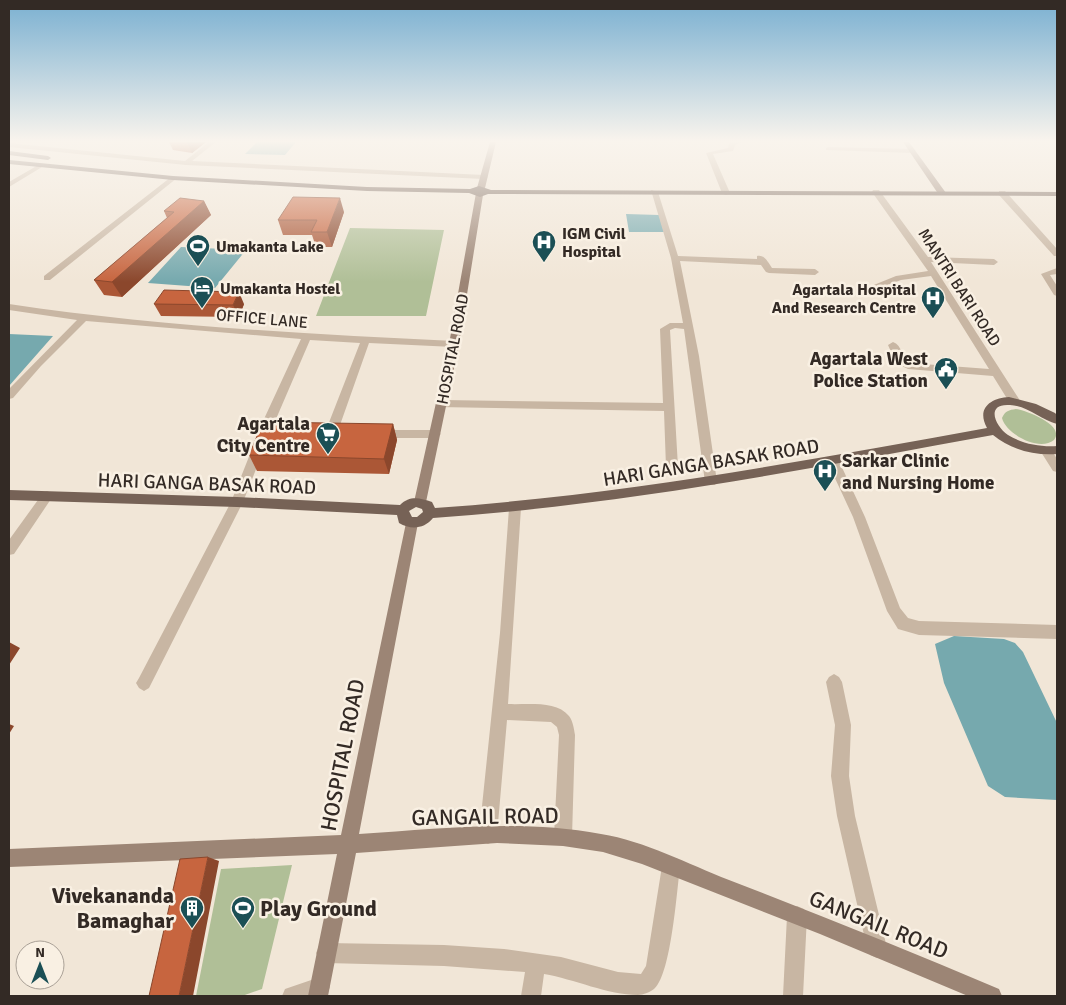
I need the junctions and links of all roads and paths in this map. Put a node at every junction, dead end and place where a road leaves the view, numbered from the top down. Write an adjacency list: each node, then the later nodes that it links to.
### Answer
1 (159, 189): 19 (street)
2 (366, 189): 5 (main road)
3 (724, 189): 9 (street)
4 (940, 189): 8 (street)
5 (480, 191): 6 (main road); 27 (street, HOSPITAL ROAD)
6 (654, 192): 9 (main road); 13 (street)
7 (876, 192): 8 (main road); 9 (main road); 14 (street, MANTRI BARI ROAD)
8 (942, 192): 10 (main road)
9 (726, 193)
10 (1002, 193): 11 (main road); 12 (street)
11 (1057, 194)
12 (1057, 254)
13 (675, 258): 17 (street); 24 (street)
14 (925, 259): 15 (street); 18 (street, MANTRI BARI ROAD)
15 (994, 262)
16 (1057, 271): 21 (street)
17 (814, 272)
18 (934, 274): 20 (street); 29 (street, MANTRI BARI ROAD)
19 (47, 278)
20 (863, 291)
21 (1057, 293)
22 (9, 307): 23 (street, OFFICE LANE)
23 (84, 318): 25 (street, OFFICE LANE); 30 (street)
24 (688, 326): 33 (street); 43 (street)
25 (307, 337): 26 (street, OFFICE LANE); 46 (street)
26 (365, 341): 27 (street, OFFICE LANE); 36 (street)
27 (454, 344): 32 (street, HOSPITAL ROAD)
28 (893, 345): 29 (street)
29 (997, 373): 31 (street, MANTRI BARI ROAD)
30 (9, 395)
31 (1015, 402): 34 (main road); 35 (main road)
32 (442, 404): 33 (street); 38 (street, HOSPITAL ROAD)
33 (669, 407): 41 (street)
34 (1055, 415)
35 (996, 430): 39 (main road); 40 (main road, HARI GANGA BASAK ROAD)
36 (353, 433)
37 (371, 434): 38 (street)
38 (435, 434): 47 (street, HOSPITAL ROAD)
39 (1052, 451): 42 (street)
40 (833, 461): 43 (main road, HARI GANGA BASAK ROAD); 53 (street)
41 (672, 467)
42 (1057, 468)
43 (711, 482): 48 (main road, HARI GANGA BASAK ROAD)
44 (9, 495): 45 (main road, HARI GANGA BASAK ROAD)
45 (48, 496): 46 (main road, HARI GANGA BASAK ROAD); 52 (street)
46 (237, 502): 49 (main road, HARI GANGA BASAK ROAD); 55 (street)
47 (420, 502): 49 (main road); 50 (main road)
48 (515, 508): 50 (main road, HARI GANGA BASAK ROAD); 56 (street)
49 (403, 510): 51 (main road)
50 (430, 513): 51 (main road)
51 (412, 523): 59 (street, HOSPITAL ROAD)
52 (9, 550)
53 (1057, 632)
54 (834, 682): 63 (street)
55 (144, 683)
56 (501, 712): 57 (street); 58 (street)
57 (488, 835): 58 (street, GANGAIL ROAD); 59 (street, GANGAIL ROAD)
58 (563, 837): 61 (street, GANGAIL ROAD)
59 (349, 844): 60 (street, GANGAIL ROAD); 64 (street, HOSPITAL ROAD)
60 (9, 858)
61 (671, 866): 62 (street, GANGAIL ROAD); 65 (street)
62 (797, 916): 63 (street, GANGAIL ROAD); 69 (street)
63 (877, 948): 70 (street, GANGAIL ROAD)
64 (326, 953): 65 (street); 66 (street, HOSPITAL ROAD)
65 (536, 963): 68 (street)
66 (319, 992): 67 (street)
67 (292, 996)
68 (531, 996)
69 (793, 996)
70 (992, 996)

